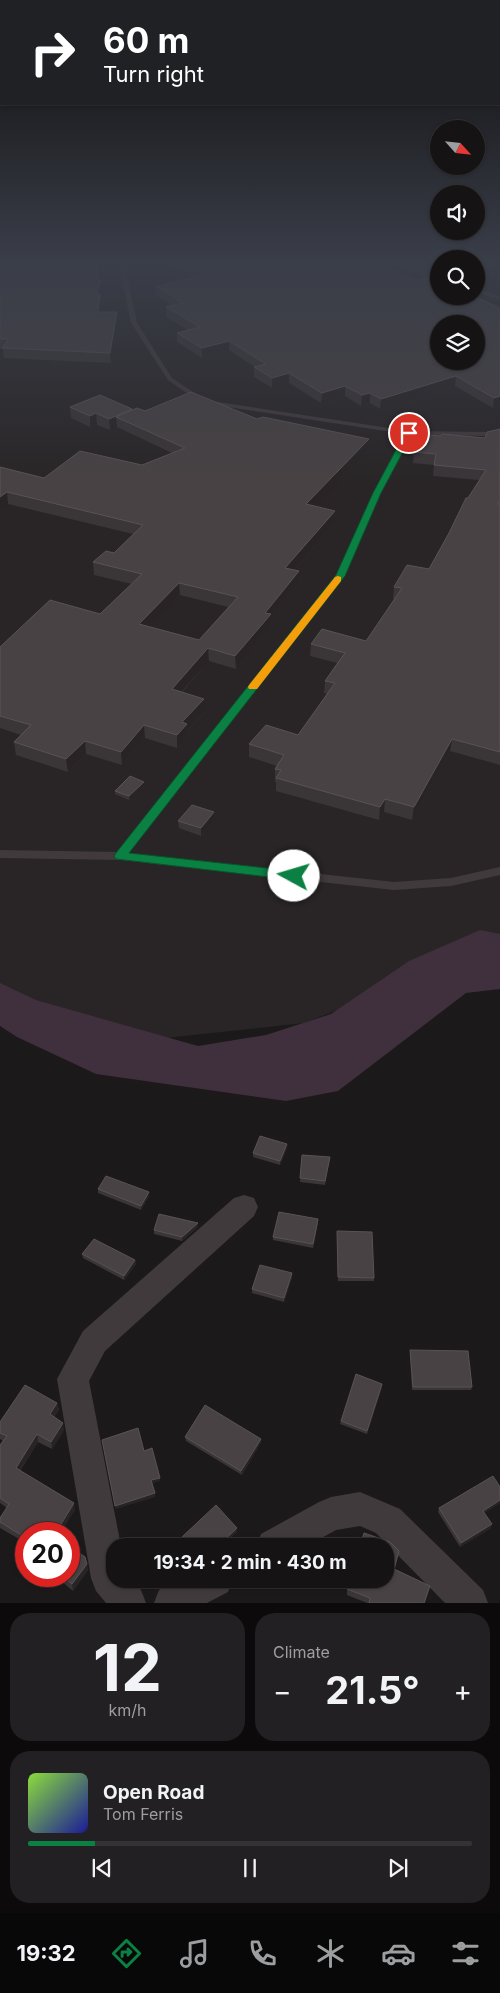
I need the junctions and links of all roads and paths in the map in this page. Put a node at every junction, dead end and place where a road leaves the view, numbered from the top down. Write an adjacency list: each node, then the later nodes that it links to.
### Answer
1 (142, 336): 3 (lane)
2 (500, 432): 3 (lane)
3 (409, 433): 5 (lane)
4 (0, 854): 5 (lane)
5 (120, 856): 6 (lane)
6 (500, 871)
7 (244, 1207): 10 (street)
8 (288, 1538): 12 (street)
9 (199, 1588): 11 (street)
10 (128, 1603)
11 (172, 1603)
12 (470, 1603)

